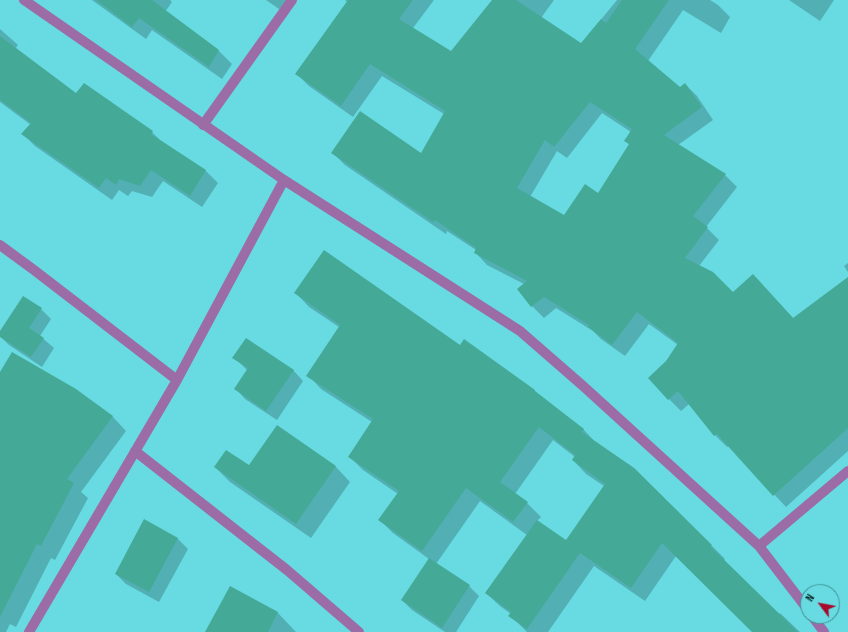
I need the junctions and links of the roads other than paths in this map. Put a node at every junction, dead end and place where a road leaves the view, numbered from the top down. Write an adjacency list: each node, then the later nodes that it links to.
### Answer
1 (24, 0): 3 (street)
2 (292, 0): 3 (street)
3 (203, 124): 4 (street)
4 (284, 180): 6 (street); 9 (street)
5 (0, 245): 6 (street)
6 (177, 380): 7 (street)
7 (135, 451): 11 (street); 12 (street)
8 (848, 471): 9 (street)
9 (759, 546): 10 (street)
10 (800, 600)
11 (29, 632)
12 (359, 632)

